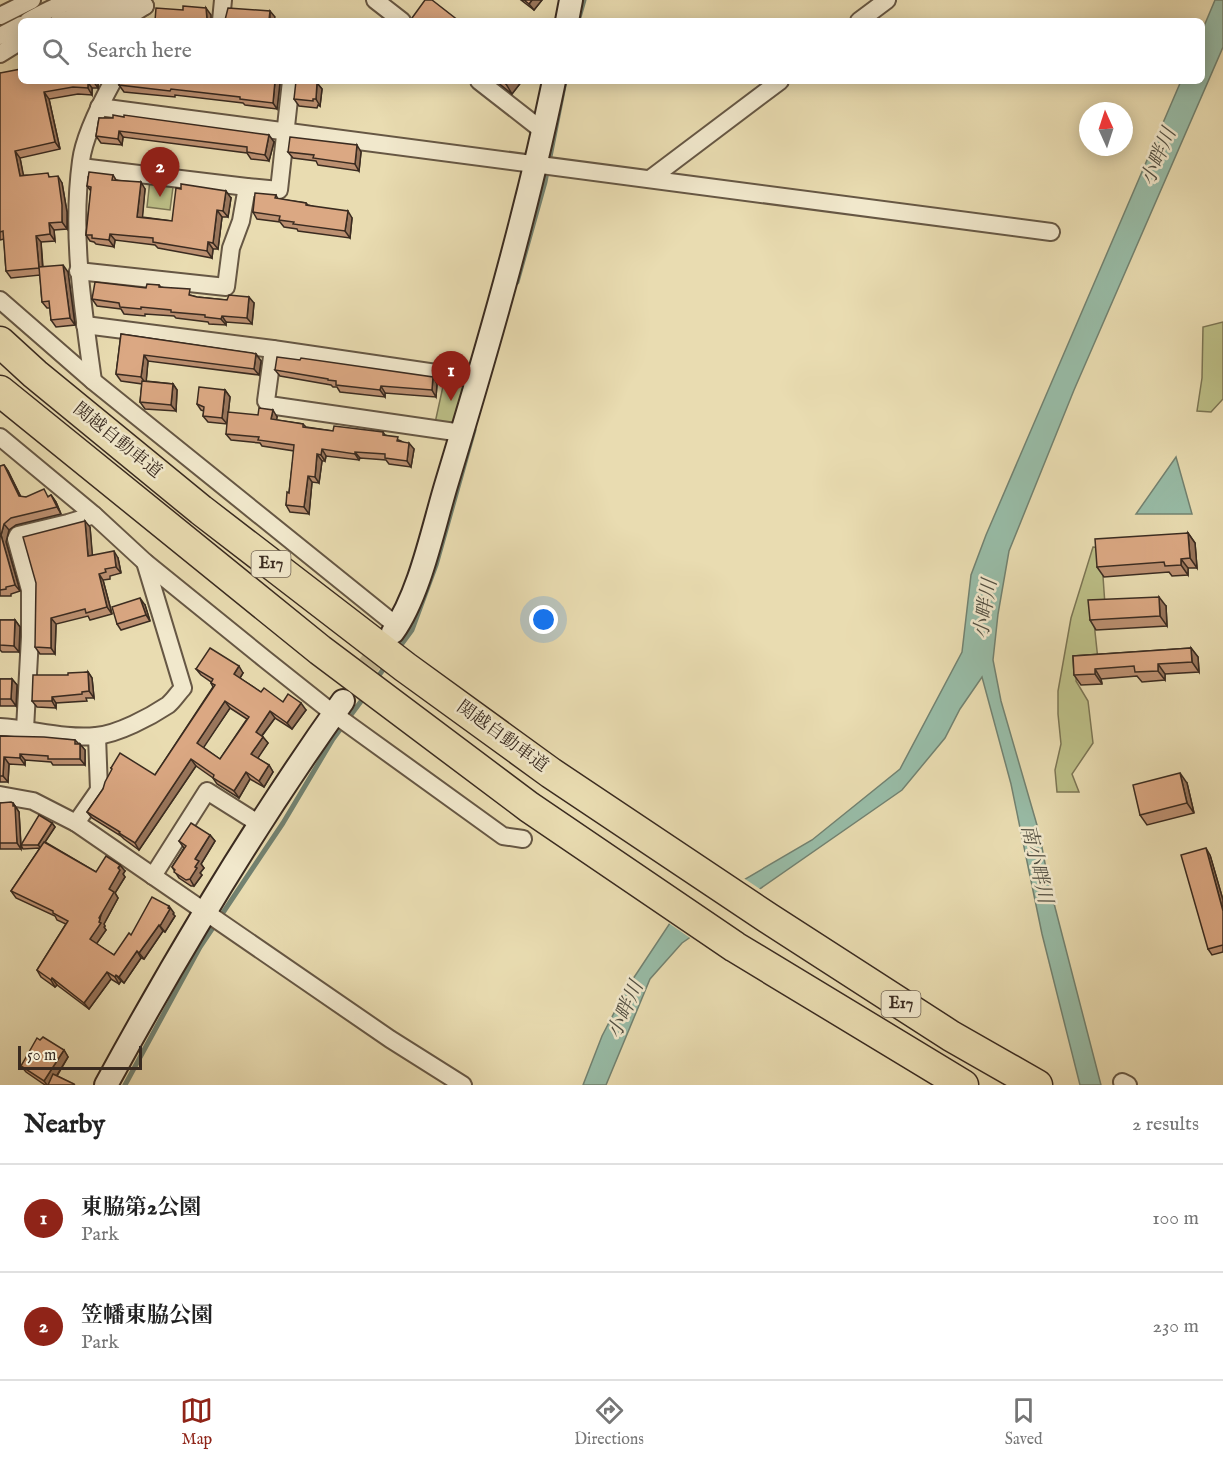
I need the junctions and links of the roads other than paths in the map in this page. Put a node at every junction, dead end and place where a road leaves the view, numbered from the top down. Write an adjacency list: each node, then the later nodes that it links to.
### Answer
1 (32, 0): 8 (street)
2 (223, 0): 11 (street)
3 (375, 0): 7 (street)
4 (571, 0): 12 (street)
5 (887, 0): 13 (street)
6 (144, 7): 9 (street); 10 (street)
7 (398, 11)
8 (0, 16)
9 (34, 18)
10 (72, 18)
11 (221, 18)
12 (568, 18)
13 (863, 18)
14 (18, 26): 15 (street)
15 (0, 36)
16 (18, 43): 17 (street)
17 (0, 54)
18 (111, 84): 23 (street)
19 (291, 84): 24 (street)
20 (483, 84): 25 (street)
21 (553, 84): 25 (street)
22 (776, 84): 28 (street)
23 (99, 107): 24 (street); 27 (street)
24 (286, 130): 26 (street); 29 (street)
25 (543, 131): 26 (street)
26 (536, 164): 28 (street); 36 (street)
27 (81, 167): 29 (street); 31 (street)
28 (650, 179): 30 (street)
29 (247, 186): 31 (street)
30 (1051, 232)
31 (78, 271): 33 (street)
32 (0, 300): 37 (street)
33 (85, 325): 35 (street); 37 (street)
34 (0, 342): 57 (highway, 関越自動車道 / E17)
35 (273, 349): 36 (street); 39 (street)
36 (477, 379): 39 (street)
37 (93, 381): 43 (street)
38 (0, 391): 56 (highway, 関越自動車道 / E17)
39 (462, 433): 43 (street)
40 (0, 437): 41 (street)
41 (94, 515): 42 (street); 46 (street)
42 (145, 562): 44 (street); 47 (street)
43 (395, 629)
44 (338, 707): 50 (street); 51 (street)
45 (0, 727): 46 (street)
46 (25, 729): 47 (street)
47 (97, 736): 49 (street)
48 (0, 795): 49 (street)
49 (76, 823): 52 (street)
50 (261, 825): 52 (street); 53 (street)
51 (523, 839)
52 (153, 876): 53 (street)
53 (206, 913): 54 (street); 55 (street)
54 (106, 1085)
55 (463, 1085)
56 (963, 1085)
57 (1037, 1085)

